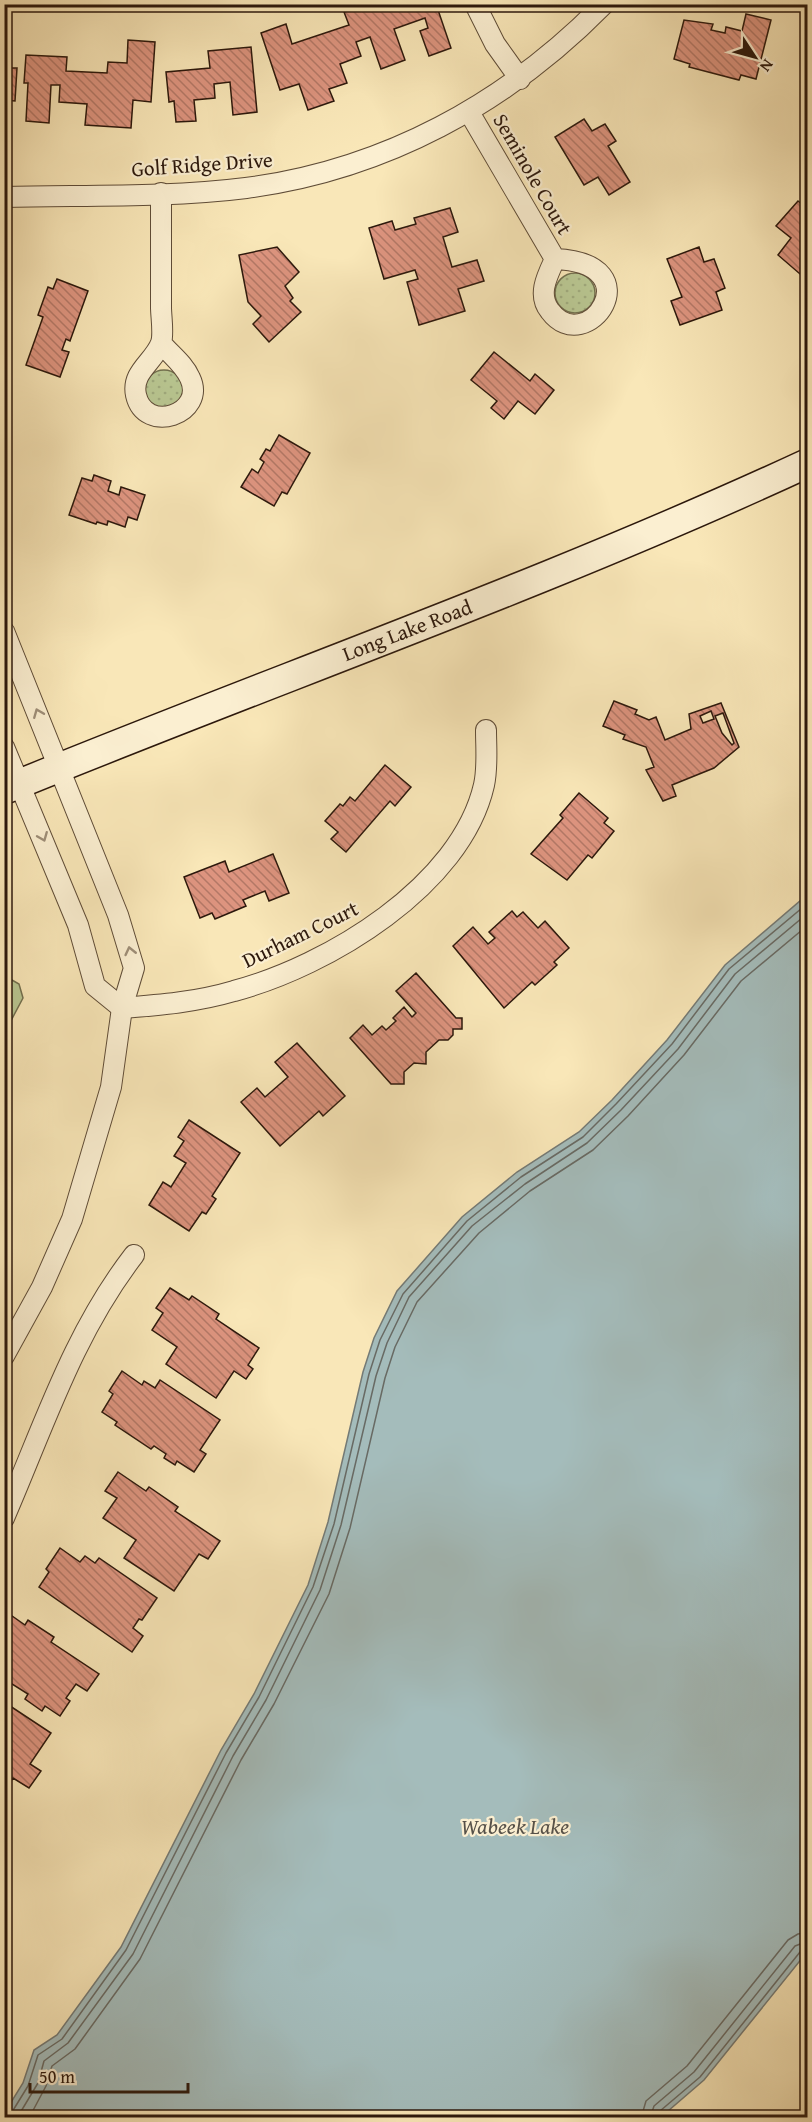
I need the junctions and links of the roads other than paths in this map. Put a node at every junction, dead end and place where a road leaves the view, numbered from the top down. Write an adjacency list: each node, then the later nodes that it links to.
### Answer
1 (475, 4): 3 (street)
2 (604, 4): 3 (street, Golf Ridge Drive)
3 (520, 79): 4 (street, Golf Ridge Drive)
4 (469, 112): 5 (street, Golf Ridge Drive); 7 (street, Seminole Court)
5 (161, 193): 6 (street, Golf Ridge Drive); 8 (street)
6 (4, 197)
7 (555, 259)
8 (161, 343)
9 (807, 463): 13 (main road, Long Lake Road)
10 (4, 631): 13 (street, one-way to 10)
11 (486, 730): 15 (street, Durham Court)
12 (4, 747): 14 (street)
13 (60, 767): 14 (main road, Long Lake Road); 15 (street, one-way to 13)
14 (13, 786): 15 (street, one-way to 15)
15 (122, 1008): 17 (street)
16 (135, 1254): 18 (street)
17 (4, 1356)
18 (4, 1518)

